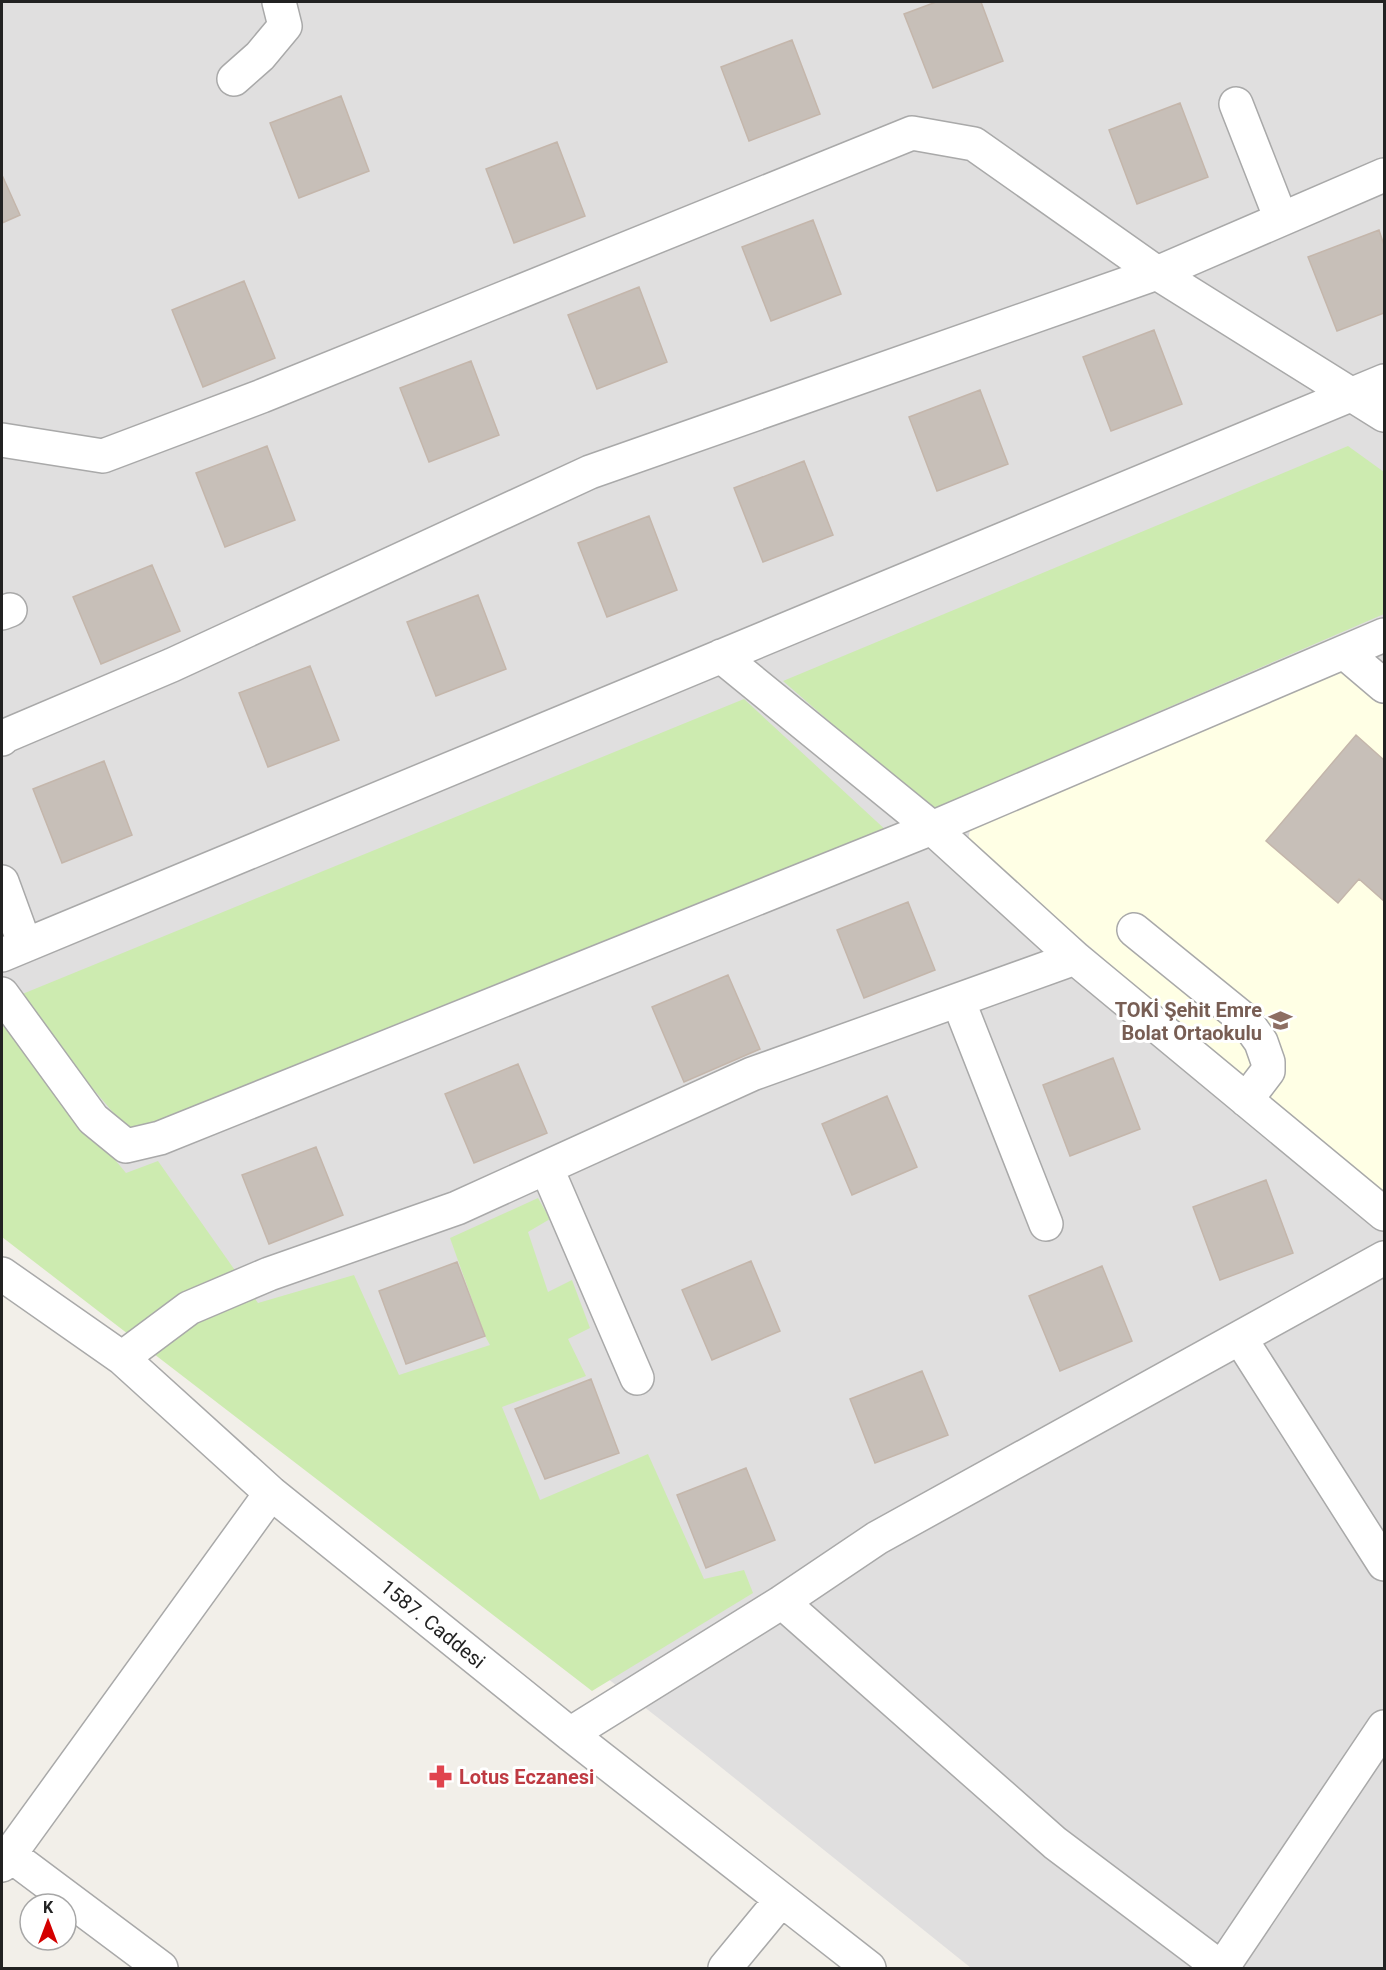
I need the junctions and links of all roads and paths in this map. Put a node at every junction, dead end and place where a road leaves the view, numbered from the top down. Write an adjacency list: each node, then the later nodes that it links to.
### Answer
1 (279, 2): 2 (street)
2 (234, 79)
3 (1236, 104): 5 (street)
4 (1384, 175): 5 (street)
5 (1281, 219): 6 (street)
6 (1157, 273): 8 (street); 10 (street); 15 (street)
7 (1384, 381): 8 (street)
8 (1353, 394): 9 (street); 13 (street)
9 (1384, 415)
10 (2, 440)
11 (1384, 635): 12 (street)
12 (1344, 651): 14 (street); 16 (street)
13 (721, 656): 16 (street); 19 (street)
14 (1384, 686)
15 (2, 740)
16 (932, 828): 20 (street); 21 (street)
17 (2, 882): 19 (street)
18 (1134, 930): 23 (street)
19 (13, 950)
20 (1075, 958): 22 (street); 23 (street)
21 (2, 994)
22 (958, 1000): 24 (street); 26 (street)
23 (1246, 1100): 25 (street)
24 (547, 1169): 30 (street); 31 (street)
25 (1384, 1214)
26 (1046, 1224)
27 (1384, 1258): 29 (street)
28 (2, 1274): 30 (street, 1587. Caddesi)
29 (1240, 1338): 33 (street); 34 (street)
30 (122, 1358): 32 (street, 1587. Caddesi)
31 (638, 1378)
32 (271, 1493): 36 (street, 1587. Caddesi); 37 (street)
33 (1384, 1564)
34 (782, 1602): 36 (street); 42 (street)
35 (1384, 1727): 42 (street)
36 (570, 1734): 38 (street, 1587. Caddesi)
37 (6, 1860): 39 (street)
38 (781, 1900): 40 (street); 41 (street, 1587. Caddesi)
39 (161, 1968)
40 (725, 1968)
41 (869, 1968)
42 (1221, 1968)

